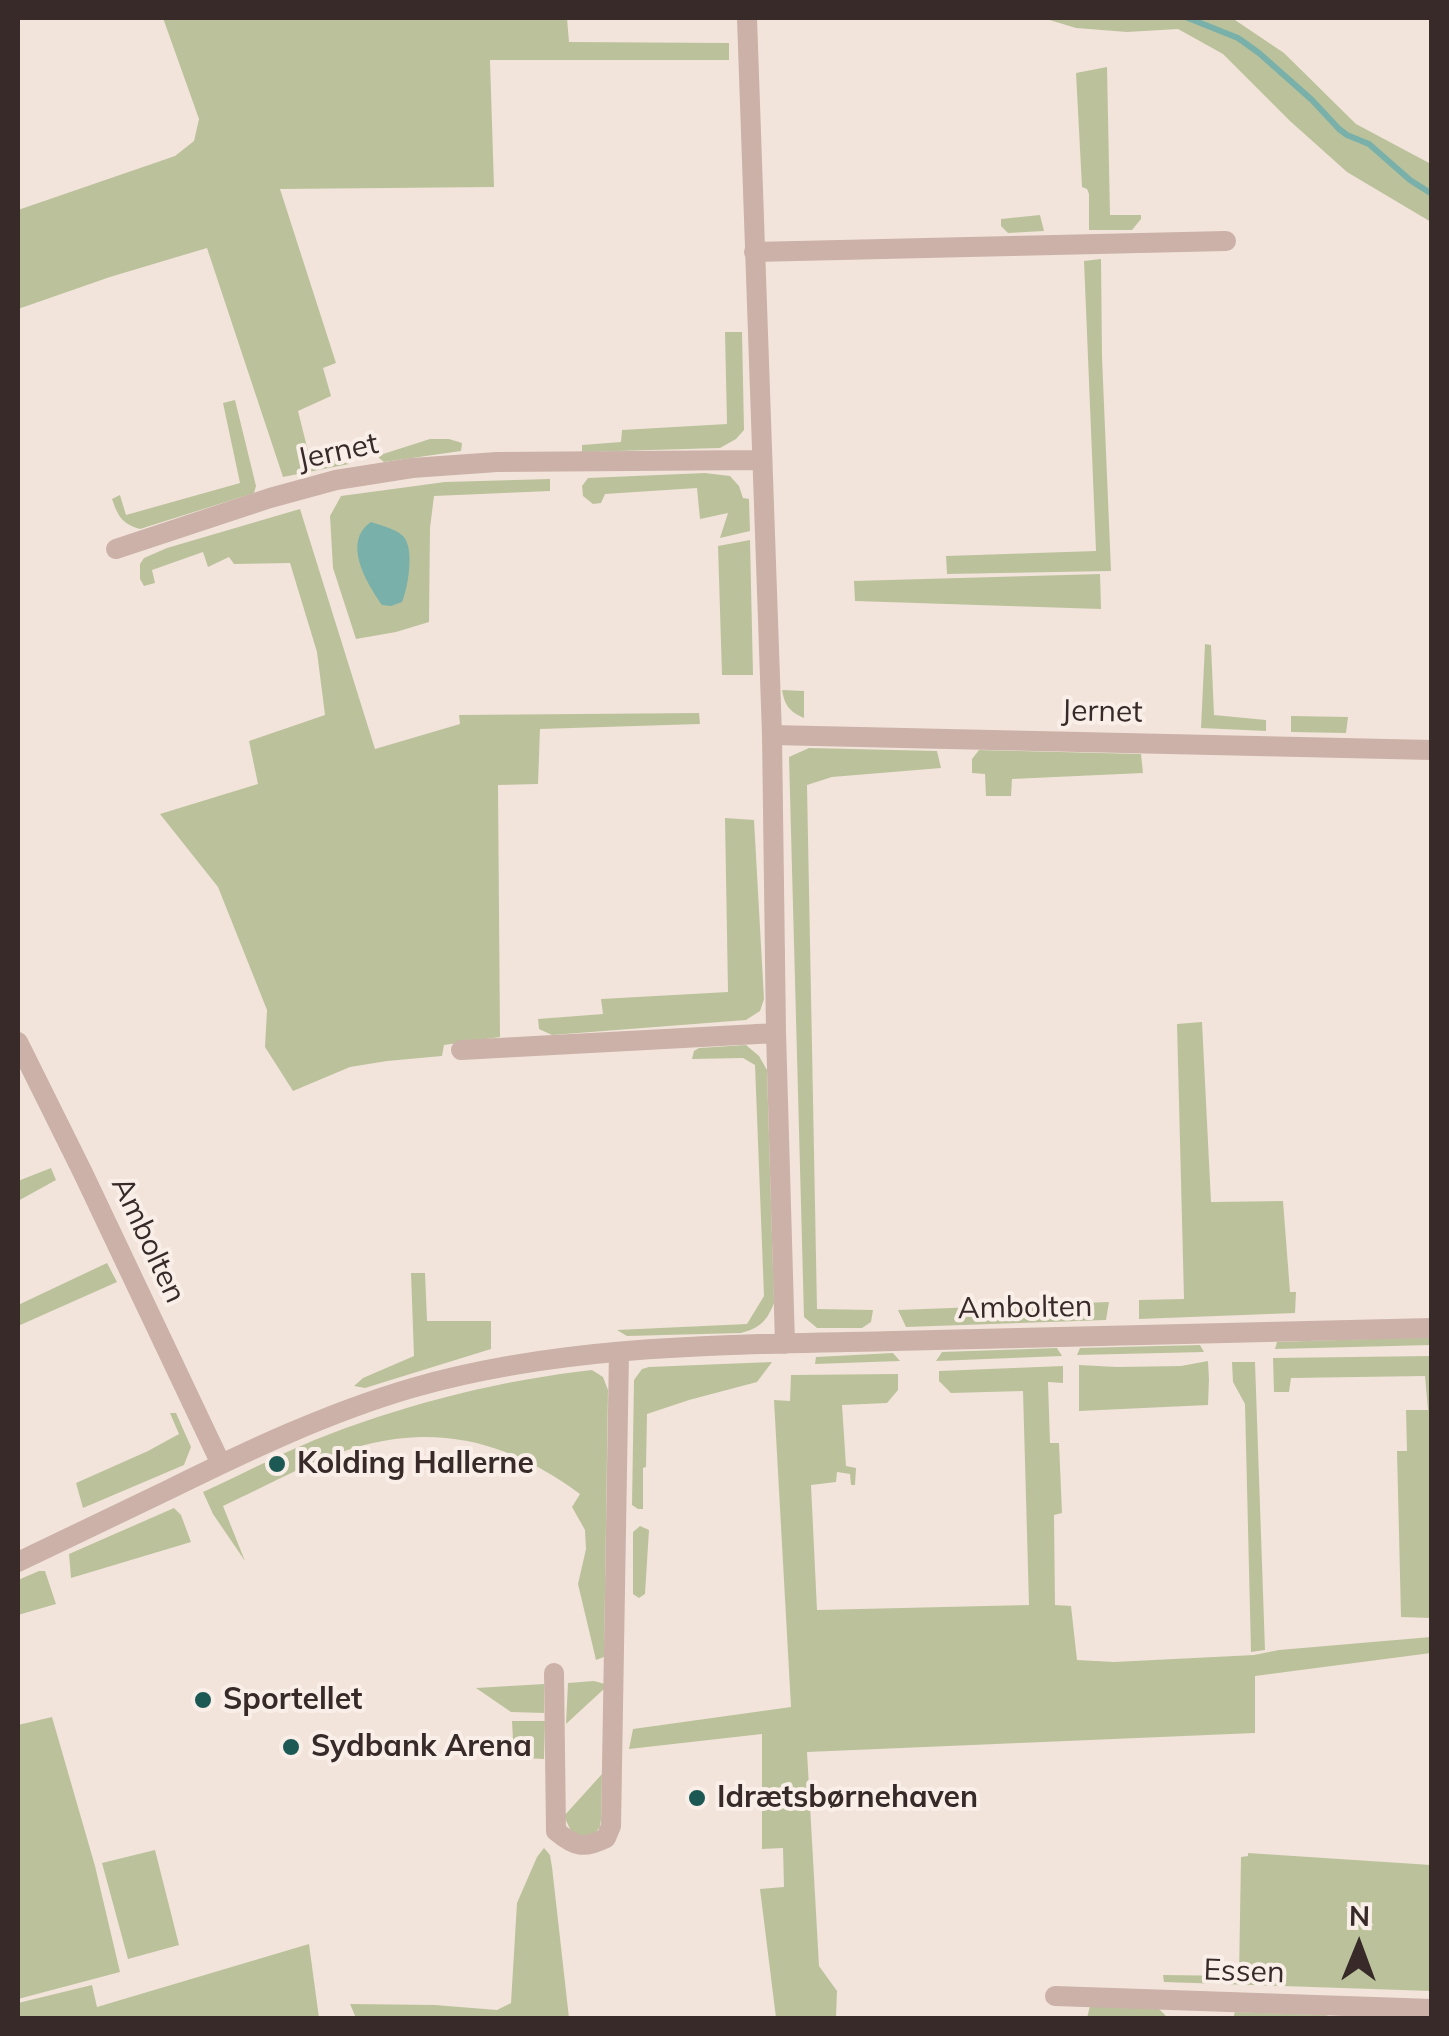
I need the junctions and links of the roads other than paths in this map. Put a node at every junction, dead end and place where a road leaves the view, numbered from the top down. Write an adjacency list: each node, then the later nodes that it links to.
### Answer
1 (747, 18): 3 (street)
2 (1226, 241): 3 (street)
3 (754, 252): 4 (street)
4 (761, 460): 5 (street, Jernet); 6 (street)
5 (116, 548)
6 (772, 735): 7 (street, Jernet); 8 (street)
7 (1432, 750)
8 (776, 1033): 10 (street); 12 (street)
9 (18, 1042): 14 (street, Ambolten)
10 (461, 1050)
11 (1432, 1328): 12 (street, Ambolten)
12 (786, 1344): 13 (street, Ambolten)
13 (619, 1352): 14 (street, Ambolten); 16 (street)
14 (221, 1464): 15 (street, Ambolten)
15 (18, 1562)
16 (554, 1673)
17 (1055, 1996): 18 (street, Essen)
18 (1432, 2009)

